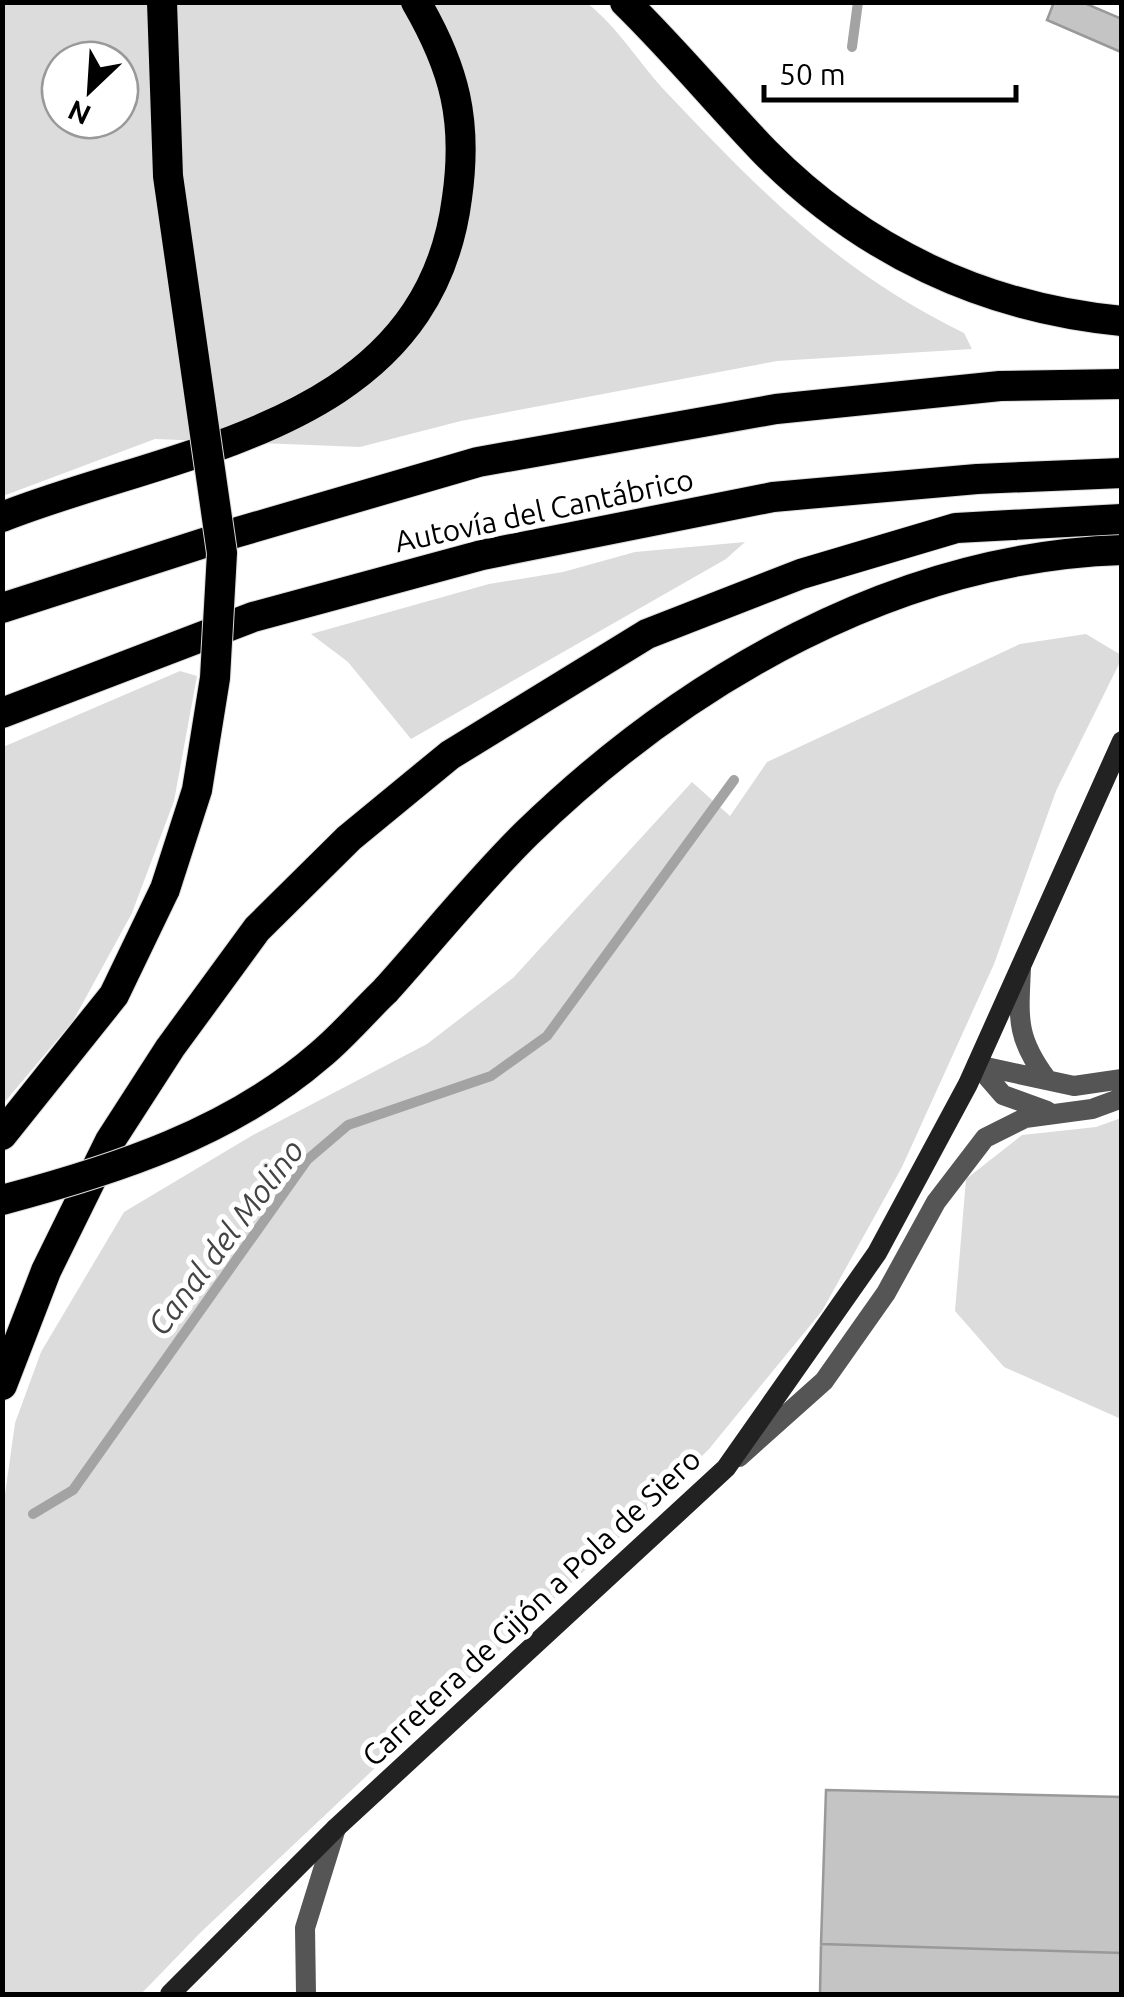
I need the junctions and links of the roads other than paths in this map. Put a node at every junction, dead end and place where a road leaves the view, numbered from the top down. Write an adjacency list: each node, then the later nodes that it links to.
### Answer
1 (162, 2): 21 (highway, bridge)
2 (416, 2): 9 (highway)
3 (624, 2): 5 (highway)
4 (646, 2): 5 (highway)
5 (688, 64): 6 (highway)
6 (1122, 321)
7 (1122, 384): 12 (highway, Autovía del Cantábrico)
8 (1122, 473): 13 (highway, Autovía del Cantábrico)
9 (2, 517)
10 (1122, 519): 23 (highway)
11 (1122, 550): 22 (highway, bridge)
12 (2, 608)
13 (2, 713)
14 (1122, 741): 15 (street, Carretera de Gijón a Pola de Siero)
15 (1020, 967): 16 (street, Carretera de Gijón a Pola de Siero); 17 (street)
16 (976, 1065): 17 (street); 20 (street); 24 (street, Carretera de Gijón a Pola de Siero)
17 (1046, 1078): 18 (street)
18 (1122, 1078)
19 (1122, 1098): 20 (street)
20 (1049, 1112): 24 (street)
21 (2, 1134)
22 (2, 1200)
23 (2, 1385)
24 (726, 1468): 25 (street, Carretera de Gijón a Pola de Siero)
25 (336, 1828): 26 (street, Carretera de Gijón a Pola de Siero); 27 (street)
26 (170, 1994)
27 (306, 1994)

